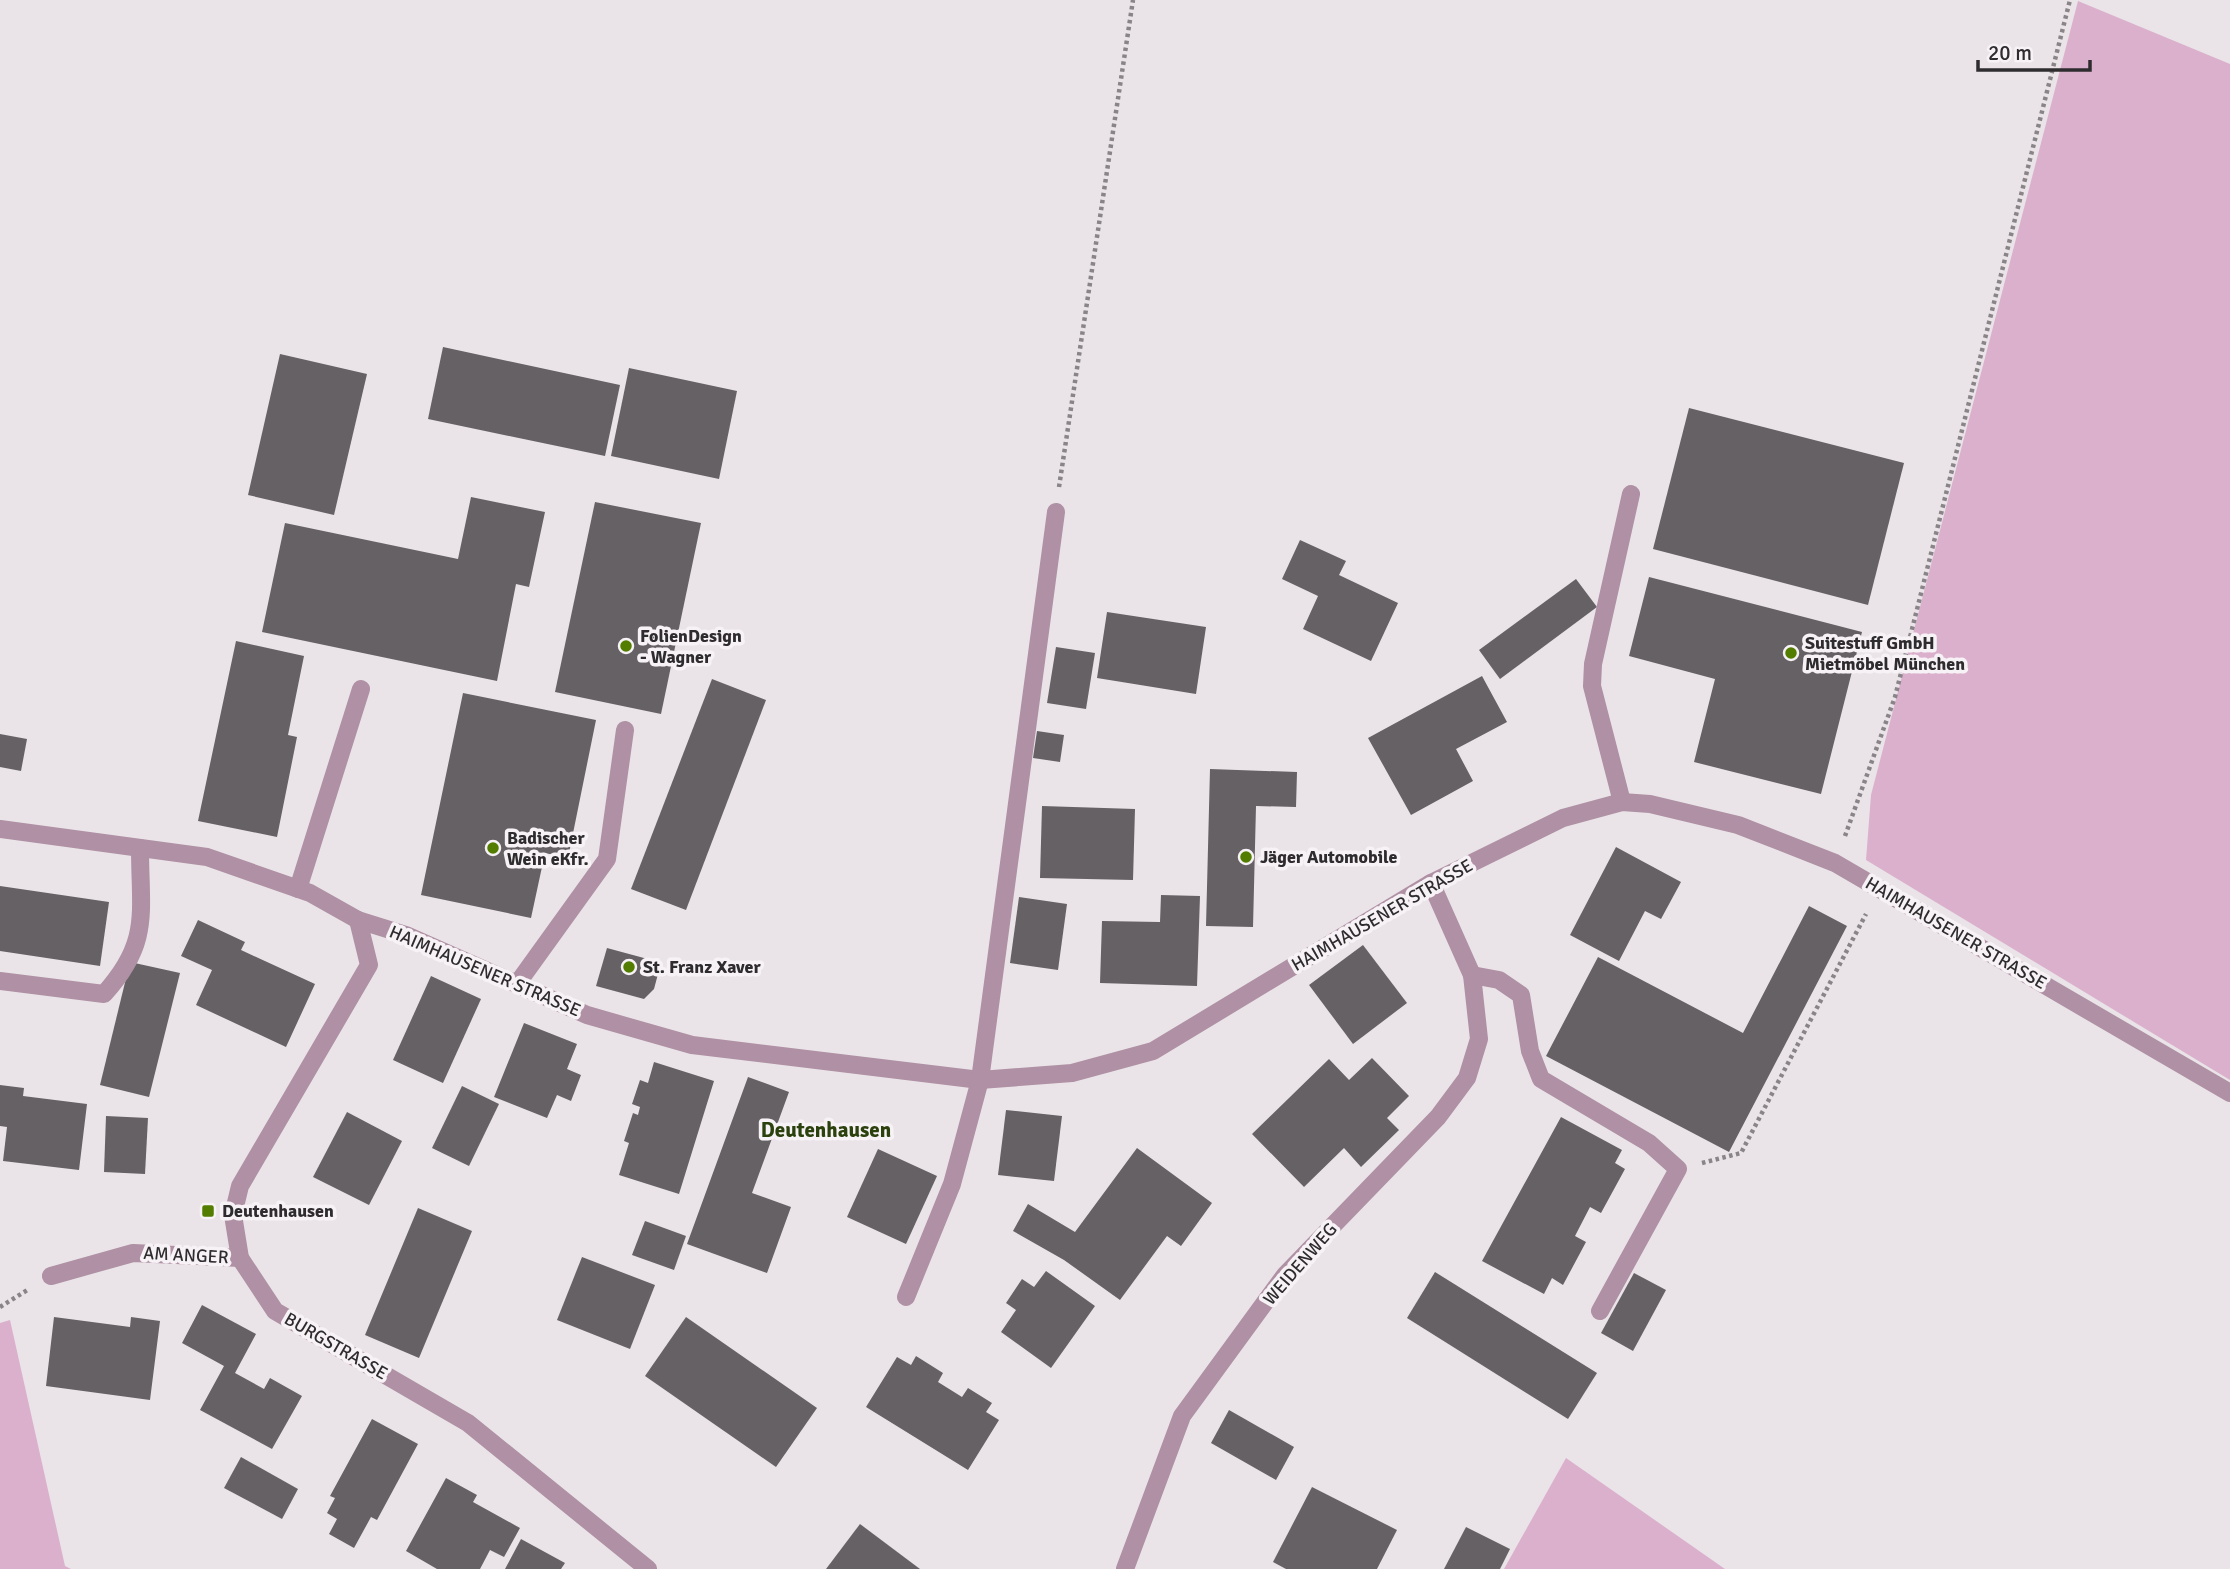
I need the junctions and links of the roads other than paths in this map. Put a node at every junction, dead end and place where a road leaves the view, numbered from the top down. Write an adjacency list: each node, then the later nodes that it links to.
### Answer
1 (1631, 494): 5 (street)
2 (1056, 512): 14 (street)
3 (361, 689): 9 (street)
4 (625, 730): 13 (street)
5 (1622, 802): 8 (street, HAIMHAUSENER STRASSE); 15 (street, HAIMHAUSENER STRASSE)
6 (0, 830): 7 (street, HAIMHAUSENER STRASSE)
7 (141, 848): 9 (street, HAIMHAUSENER STRASSE); 12 (street)
8 (1431, 883): 11 (street, WEIDENWEG); 14 (street, HAIMHAUSENER STRASSE)
9 (298, 889): 10 (street, HAIMHAUSENER STRASSE)
10 (358, 920): 13 (street, HAIMHAUSENER STRASSE); 16 (street, BURGSTRASSE)
11 (1472, 975): 19 (street); 21 (street, WEIDENWEG)
12 (0, 981)
13 (517, 984): 14 (street, HAIMHAUSENER STRASSE)
14 (980, 1080): 18 (street)
15 (2230, 1093)
16 (240, 1258): 17 (street, AM ANGER); 20 (street, BURGSTRASSE)
17 (51, 1276)
18 (906, 1297)
19 (1600, 1311)
20 (648, 1569)
21 (1125, 1569)

